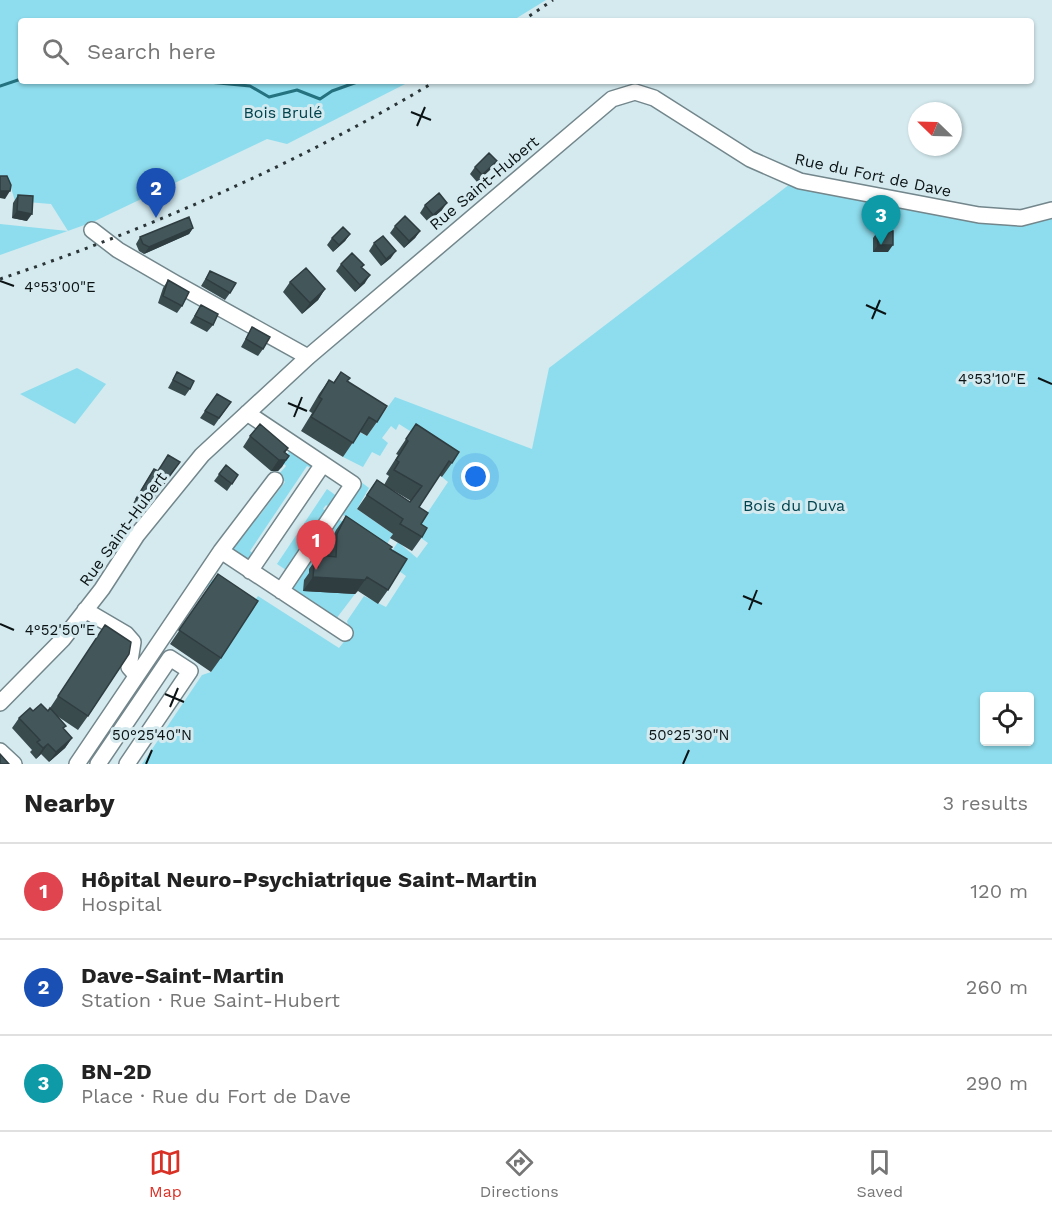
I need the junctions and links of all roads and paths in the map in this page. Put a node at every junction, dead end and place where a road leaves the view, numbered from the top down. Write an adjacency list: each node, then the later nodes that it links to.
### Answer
1 (635, 92): 2 (street, Rue du Fort de Dave); 4 (street, Rue Saint-Hubert)
2 (1052, 210)
3 (92, 230): 4 (street)
4 (308, 357): 5 (street, Rue Saint-Hubert)
5 (247, 413): 6 (street); 11 (street, Rue Saint-Hubert)
6 (322, 464): 9 (street); 10 (street)
7 (275, 480): 8 (street)
8 (221, 551): 9 (street); 13 (street)
9 (250, 571): 10 (street)
10 (281, 591): 12 (street)
11 (86, 610): 13 (street); 14 (street, Rue Saint-Hubert)
12 (345, 633)
13 (136, 675): 17 (street)
14 (0, 703)
15 (0, 751): 16 (street)
16 (14, 764)
17 (77, 764)
18 (98, 764): 19 (street)
19 (127, 764)

